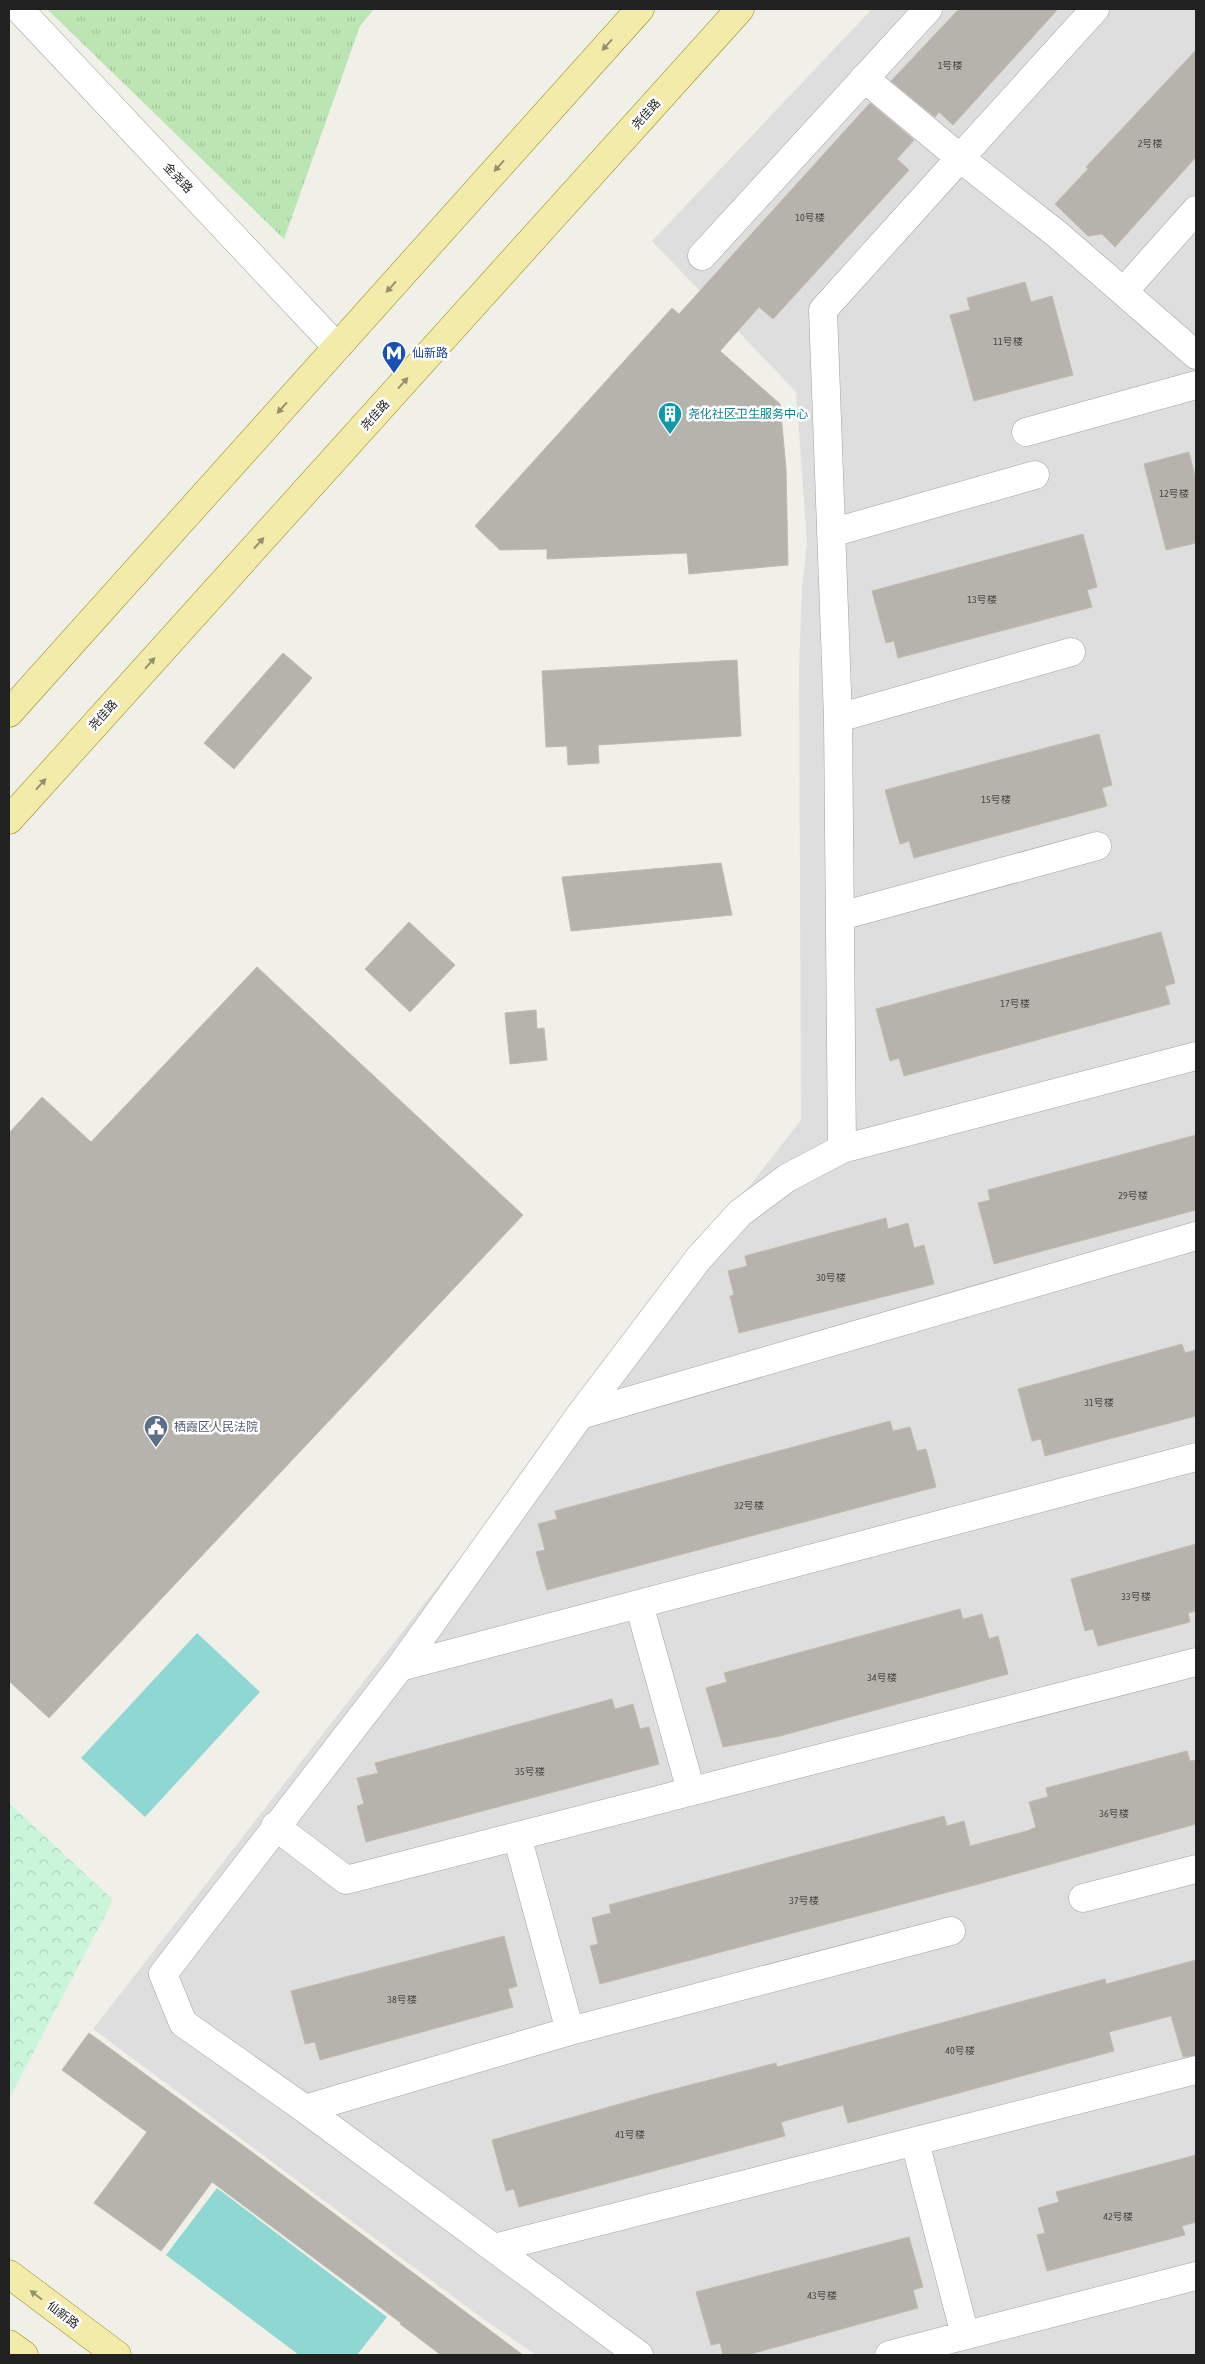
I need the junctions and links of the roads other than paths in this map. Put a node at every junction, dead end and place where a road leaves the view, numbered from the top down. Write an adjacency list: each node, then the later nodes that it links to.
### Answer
1 (19, 9): 11 (street, 金尧路)
2 (640, 9): 11 (main road, one-way to 11)
3 (740, 9): 20 (main road, 尧佳路, one-way to 3)
4 (928, 9): 6 (street)
5 (1095, 9): 7 (street)
6 (864, 78): 7 (street); 9 (street)
7 (960, 158): 10 (street); 16 (street)
8 (1196, 210): 10 (street)
9 (702, 256)
10 (1124, 291): 12 (street)
11 (337, 347): 18 (main road, one-way to 18)
12 (1196, 355)
13 (1196, 385): 14 (street)
14 (1026, 432)
15 (1035, 475): 16 (street)
16 (831, 533): 19 (street)
17 (1072, 652): 19 (street)
18 (9, 713)
19 (838, 718): 22 (street)
20 (9, 820)
21 (1097, 846): 22 (street)
22 (841, 916): 24 (street)
23 (1196, 1056): 24 (street)
24 (842, 1149): 26 (street)
25 (1196, 1236): 26 (street)
26 (580, 1415): 30 (street)
27 (1196, 1457): 28 (street)
28 (639, 1604): 30 (street); 31 (street)
29 (1196, 1662): 31 (street)
30 (400, 1667): 32 (street)
31 (691, 1791): 33 (street)
32 (275, 1826): 33 (street); 39 (street)
33 (517, 1836): 37 (street)
34 (1196, 1869): 35 (street)
35 (1083, 1898)
36 (951, 1931): 37 (street)
37 (570, 2030): 39 (street)
38 (1196, 2070): 40 (street)
39 (305, 2109): 41 (street)
40 (915, 2142): 41 (street); 44 (street)
41 (494, 2248): 48 (street)
42 (9, 2274): 47 (main road, 仙新路, one-way to 42)
43 (1196, 2276): 44 (street)
44 (964, 2335): 49 (street)
45 (9, 2344): 46 (main road)
46 (24, 2355)
47 (117, 2355)
48 (639, 2355)
49 (890, 2355)

